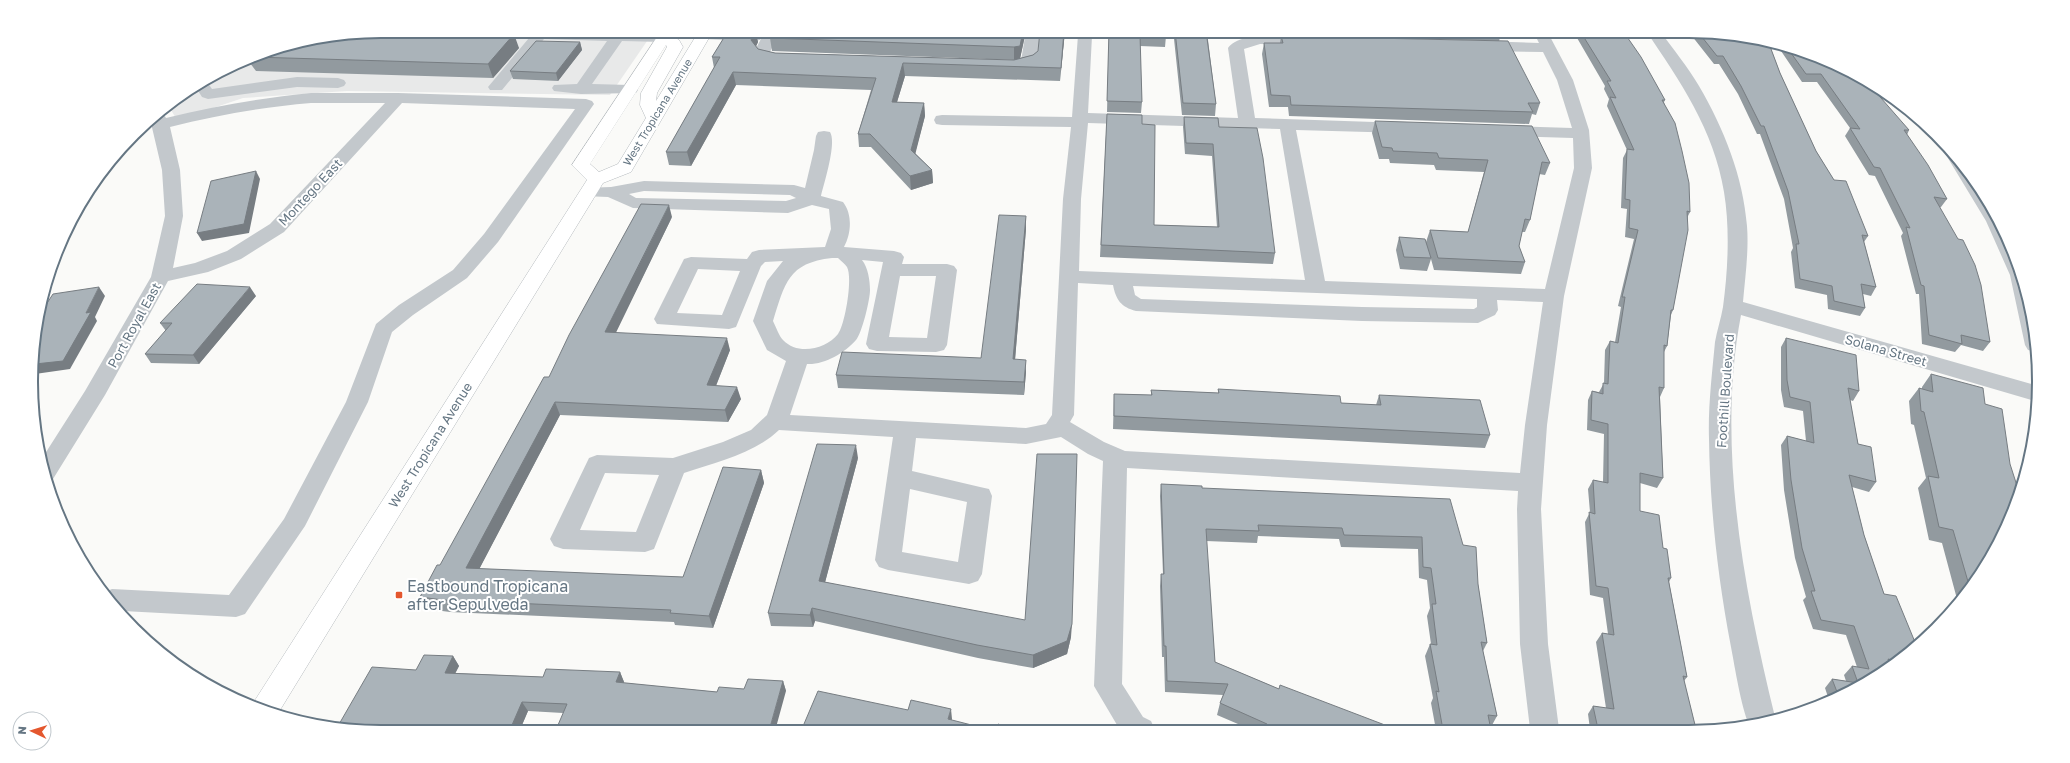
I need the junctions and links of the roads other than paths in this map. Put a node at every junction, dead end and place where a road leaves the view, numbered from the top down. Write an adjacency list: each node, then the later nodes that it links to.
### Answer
1 (536, 38): 17 (street)
2 (617, 38): 19 (street)
3 (663, 38): 20 (main road)
4 (670, 38): 22 (main road)
5 (702, 38): 22 (main road, West Tropicana Avenue)
6 (769, 38): 15 (street)
7 (1033, 38): 16 (street)
8 (1085, 38): 26 (street)
9 (1258, 38): 27 (street)
10 (1286, 38): 13 (street)
11 (1658, 38): 45 (street, Foothill Boulevard)
12 (1545, 39): 14 (street); 31 (street)
13 (1329, 42)
14 (1463, 46)
15 (801, 59)
16 (991, 66)
17 (496, 87): 18 (street); 19 (street)
18 (204, 88)
19 (581, 89): 20 (street)
20 (630, 90): 33 (main road)
21 (398, 98): 24 (street); 39 (street, Montego East); 56 (street)
22 (654, 118): 33 (main road, West Tropicana Avenue)
23 (159, 119): 39 (street, Port Royal East)
24 (160, 119)
25 (942, 120): 26 (street)
26 (1080, 120): 27 (street); 40 (street)
27 (1248, 123): 28 (street)
28 (1287, 124): 29 (street); 42 (street)
29 (1418, 128)
30 (1489, 130): 31 (street)
31 (1581, 133): 44 (street)
32 (824, 136): 34 (street)
33 (599, 188): 34 (street); 57 (main road, West Tropicana Avenue)
34 (811, 199): 35 (street)
35 (838, 252): 36 (street); 38 (street); 46 (street)
36 (808, 254): 37 (street); 46 (street)
37 (752, 265)
38 (892, 270): 38 (street)
39 (161, 277): 52 (street, Port Royal East)
40 (1069, 277): 41 (street); 49 (street)
41 (1122, 279): 42 (street); 43 (street)
42 (1316, 287): 43 (street)
43 (1486, 293): 44 (street)
44 (1554, 296): 55 (street)
45 (1733, 306): 47 (street, Solana Street); 58 (street, Foothill Boulevard)
46 (799, 356): 48 (street)
47 (2032, 392)
48 (774, 422): 50 (street); 53 (street)
49 (1057, 424): 50 (street); 51 (street)
50 (906, 430): 54 (street)
51 (1115, 456): 55 (street); 59 (street)
52 (49, 466)
53 (674, 466): 53 (street)
54 (899, 477): 54 (street)
55 (1531, 482): 60 (street)
56 (117, 600)
57 (267, 705)
58 (1761, 717)
59 (1132, 725)
60 (1544, 725)

